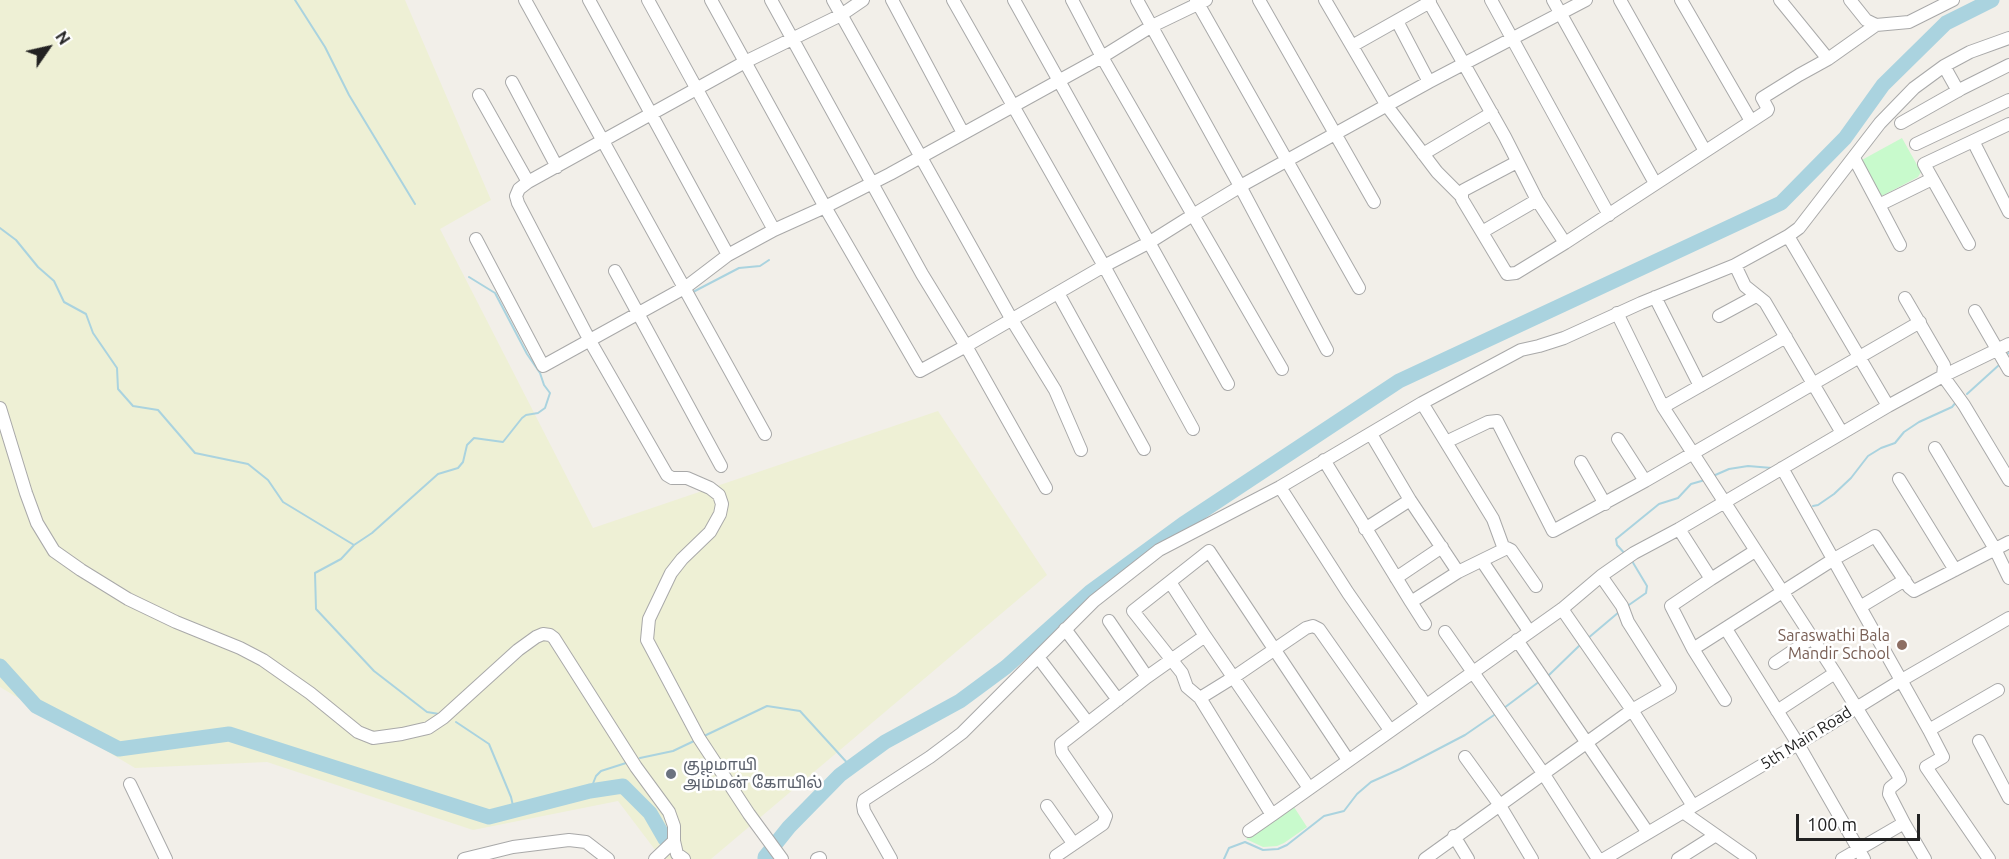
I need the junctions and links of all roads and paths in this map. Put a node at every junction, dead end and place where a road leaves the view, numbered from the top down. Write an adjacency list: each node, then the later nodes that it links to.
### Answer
1 (525, 0): 57 (street)
2 (589, 0): 50 (street)
3 (648, 0): 43 (street)
4 (711, 0): 36 (street)
5 (771, 0): 31 (street)
6 (832, 0): 26 (street)
7 (863, 0): 26 (street)
8 (892, 0): 54 (street)
9 (953, 0): 47 (street)
10 (1014, 0): 40 (street)
11 (1072, 0): 34 (street)
12 (1137, 0): 29 (street)
13 (1260, 0): 55 (street)
14 (1491, 0): 32 (street)
15 (1553, 0): 25 (street)
16 (1586, 0): 25 (street)
17 (1620, 0): 59 (street)
18 (1681, 0): 51 (street)
19 (1780, 0): 35 (street)
20 (1850, 0): 28 (street)
21 (1953, 0): 28 (street)
22 (1200, 1): 29 (street); 63 (street)
23 (1328, 1): 33 (street)
24 (1429, 1): 27 (street); 37 (street)
25 (1561, 14): 32 (street); 69 (street)
26 (841, 15): 31 (street); 61 (street)
27 (1397, 21): 33 (street); 42 (street)
28 (1875, 25): 35 (street)
29 (1152, 26): 34 (street); 70 (street)
30 (2009, 38): 39 (street)
31 (793, 39): 36 (street); 68 (street)
32 (1512, 39): 37 (street); 78 (street)
33 (1352, 46): 48 (street)
34 (1102, 57): 40 (street); 77 (street)
35 (1828, 59): 51 (street)
36 (745, 62): 43 (street); 75 (street)
37 (1465, 63): 42 (street); 49 (street)
38 (2009, 65): 44 (street)
39 (1944, 66): 44 (street); 62 (street)
40 (1058, 81): 47 (street); 83 (street)
41 (512, 82): 65 (street)
42 (1429, 82): 48 (street)
43 (696, 89): 50 (street); 79 (street)
44 (1958, 91): 52 (street)
45 (479, 95): 67 (street)
46 (2009, 100): 58 (street)
47 (1012, 106): 54 (street); 89 (street)
48 (1387, 106): 55 (street); 60 (street)
49 (1492, 113): 60 (street); 64 (street)
50 (651, 114): 57 (street); 87 (street)
51 (1751, 122): 59 (street)
52 (1901, 123)
53 (2009, 124): 56 (street)
54 (963, 133): 61 (street)
55 (1335, 134): 63 (street); 73 (street)
56 (1973, 141): 66 (street); 76 (street)
57 (603, 142): 65 (street); 91 (street)
58 (1916, 144)
59 (1705, 151): 69 (street)
60 (1423, 154): 71 (street)
61 (920, 156): 68 (street); 101 (street)
62 (1854, 158): 74 (street); 81 (street)
63 (1287, 160): 70 (street); 92 (street)
64 (1517, 162): 71 (street); 72 (street)
65 (557, 166): 67 (street)
66 (1932, 179): 74 (street); 85 (street)
67 (528, 182): 104 (street)
68 (871, 183): 75 (street); 106 (street)
69 (1655, 183): 78 (street)
70 (1240, 186): 77 (street); 107 (street)
71 (1461, 196): 80 (street)
72 (1537, 200): 80 (street); 84 (street)
73 (1374, 202)
74 (1879, 205): 86 (street)
75 (825, 207): 79 (street); 106 (street)
76 (2009, 212)
77 (1194, 215): 83 (street); 110 (street)
78 (1609, 215): 84 (street)
79 (774, 230): 87 (street)
80 (1482, 232): 84 (street)
81 (1788, 236): 88 (street); 109 (street)
82 (476, 239): 104 (street)
83 (1150, 242): 89 (street); 113 (street)
84 (1565, 243)
85 (1969, 244)
86 (1900, 245)
87 (728, 255): 91 (street)
88 (1735, 265): 94 (street); 95 (street)
89 (1104, 266): 93 (street); 120 (street)
90 (615, 272): 98 (street)
91 (686, 287): 98 (street); 122 (street)
92 (1359, 288)
93 (1058, 293): 101 (street); 127 (street)
94 (1756, 296): 100 (street); 103 (street)
95 (1655, 297): 99 (street); 115 (street)
96 (1905, 298): 102 (street)
97 (1976, 311): 108 (street)
98 (638, 313): 104 (street); 132 (street)
99 (1617, 313): 116 (street); 118 (street)
100 (1719, 316)
101 (1012, 320): 106 (street); 128 (street)
102 (1920, 322): 109 (street); 112 (street)
103 (1786, 337): 114 (street); 115 (street)
104 (590, 341): 224 (street)
105 (2009, 344): 108 (street)
106 (966, 346): 138 (street)
107 (1327, 350)
108 (1996, 351): 111 (street); 112 (street)
109 (1859, 359): 114 (street); 117 (street)
110 (1281, 369)
111 (2009, 370)
112 (1943, 376): 117 (street); 135 (street)
113 (1228, 384)
114 (1813, 384): 121 (street); 129 (street)
115 (1700, 386): 118 (street)
116 (1422, 403): 123 (street); 125 (street)
117 (1888, 406): 121 (street)
118 (1663, 407): 129 (street)
119 (0, 408): 213 (street)
120 (1193, 429)
121 (1842, 433): 133 (street)
122 (765, 434)
123 (1371, 434): 130 (street); 139 (street)
124 (1618, 439): 136 (street)
125 (1446, 442): 141 (street); 146 (street)
126 (1935, 448): 147 (street)
127 (1144, 449)
128 (1080, 450)
129 (1692, 453): 136 (street); 140 (street)
130 (1324, 460): 137 (street); 142 (street)
131 (1581, 462): 141 (street)
132 (721, 466)
133 (1782, 468): 140 (street); 149 (street)
134 (1899, 479): 151 (street)
135 (2009, 480)
136 (1645, 481): 141 (street)
137 (1280, 487): 167 (street); 188 (street)
138 (1046, 489)
139 (1410, 500): 142 (street); 145 (street)
140 (1724, 503): 143 (street); 148 (street)
141 (1605, 504)
142 (1365, 529): 154 (street)
143 (1679, 529): 153 (street); 156 (street)
144 (2009, 543): 147 (street)
145 (1442, 547): 152 (street); 154 (street)
146 (1504, 549): 150 (street); 159 (street)
147 (1995, 549): 151 (street); 155 (street)
148 (1755, 551): 156 (street); 160 (street)
149 (1834, 559): 157 (street); 160 (street); 162 (street)
150 (1482, 561): 152 (street); 169 (street)
151 (1955, 570): 157 (street)
152 (1458, 572): 161 (street)
153 (1601, 576): 163 (street); 190 (street)
154 (1396, 578): 161 (street)
155 (2009, 578)
156 (1711, 579): 175 (street)
157 (1905, 580): 162 (street)
158 (1170, 582): 171 (street); 174 (street); 177 (street)
159 (1536, 586)
160 (1782, 593): 168 (street); 172 (street)
161 (1411, 602): 166 (street)
162 (1860, 607): 183 (street)
163 (1562, 609): 169 (street); 190 (street)
164 (2009, 618): 183 (street, 5th Main Road)
165 (1109, 621): 181 (street)
166 (1425, 624)
167 (1065, 629): 176 (street); 186 (street)
168 (1726, 629): 175 (street); 191 (street)
169 (1529, 631): 173 (street)
170 (1445, 632): 179 (street)
171 (1205, 636): 177 (street); 182 (street)
172 (1812, 638): 178 (street); 180 (street)
173 (1517, 640): 179 (street); 196 (street)
174 (1275, 649): 182 (street); 193 (street); 199 (street)
175 (1693, 650): 187 (street)
176 (1038, 657): 192 (street); 225 (street)
177 (1171, 660): 181 (street); 185 (street)
178 (1775, 663)
179 (1473, 672): 188 (street); 200 (street)
180 (1835, 673): 189 (street); 191 (street)
181 (1148, 677): 186 (street)
182 (1234, 677): 185 (street); 202 (street)
183 (1900, 681): 189 (street, 5th Main Road); 194 (street)
184 (1998, 690): 194 (street)
185 (1200, 698): 207 (street)
186 (1118, 700): 192 (street)
187 (1725, 700)
188 (1426, 705): 193 (street)
189 (1856, 708): 197 (street, 5th Main Road); 208 (street)
190 (1632, 710): 196 (street); 206 (street)
191 (1778, 711): 197 (street)
192 (1088, 723): 214 (street)
193 (1390, 730): 199 (street)
194 (1929, 730): 236 (street)
195 (1978, 741): 203 (street)
196 (1586, 742): 200 (street); 210 (street)
197 (1798, 744): 206 (street, 5th Main Road); 216 (street)
198 (1465, 757): 204 (street)
199 (1348, 760): 202 (street)
200 (1543, 773): 204 (street); 229 (street)
201 (130, 784): 219 (street)
202 (1309, 788): 207 (street)
203 (2009, 798)
204 (1499, 804): 212 (street); 228 (street)
205 (1047, 806): 214 (street)
206 (1688, 809): 210 (street, 5th Main Road); 211 (street)
207 (1272, 814): 209 (street)
208 (1904, 823): 216 (street); 235 (street)
209 (1249, 831)
210 (1648, 833): 215 (street, 5th Main Road)
211 (1716, 835): 232 (street); 233 (street)
212 (1454, 836): 226 (street); 227 (street)
213 (674, 841): 222 (street); 223 (street)
214 (1073, 843): 218 (street)
215 (1623, 849): 230 (street, 5th Main Road); 231 (street)
216 (1861, 854): 234 (street)
217 (496, 855): 220 (street); 221 (street)
218 (1056, 856)
219 (166, 859)
220 (464, 859)
221 (608, 859)
222 (655, 859)
223 (684, 859)
224 (782, 859)
225 (891, 859)
226 (1425, 859)
227 (1467, 859)
228 (1532, 859)
229 (1598, 859)
230 (1604, 859)
231 (1630, 859)
232 (1678, 859)
233 (1750, 859)
234 (1842, 859)
235 (1925, 859)
236 (1989, 859)

